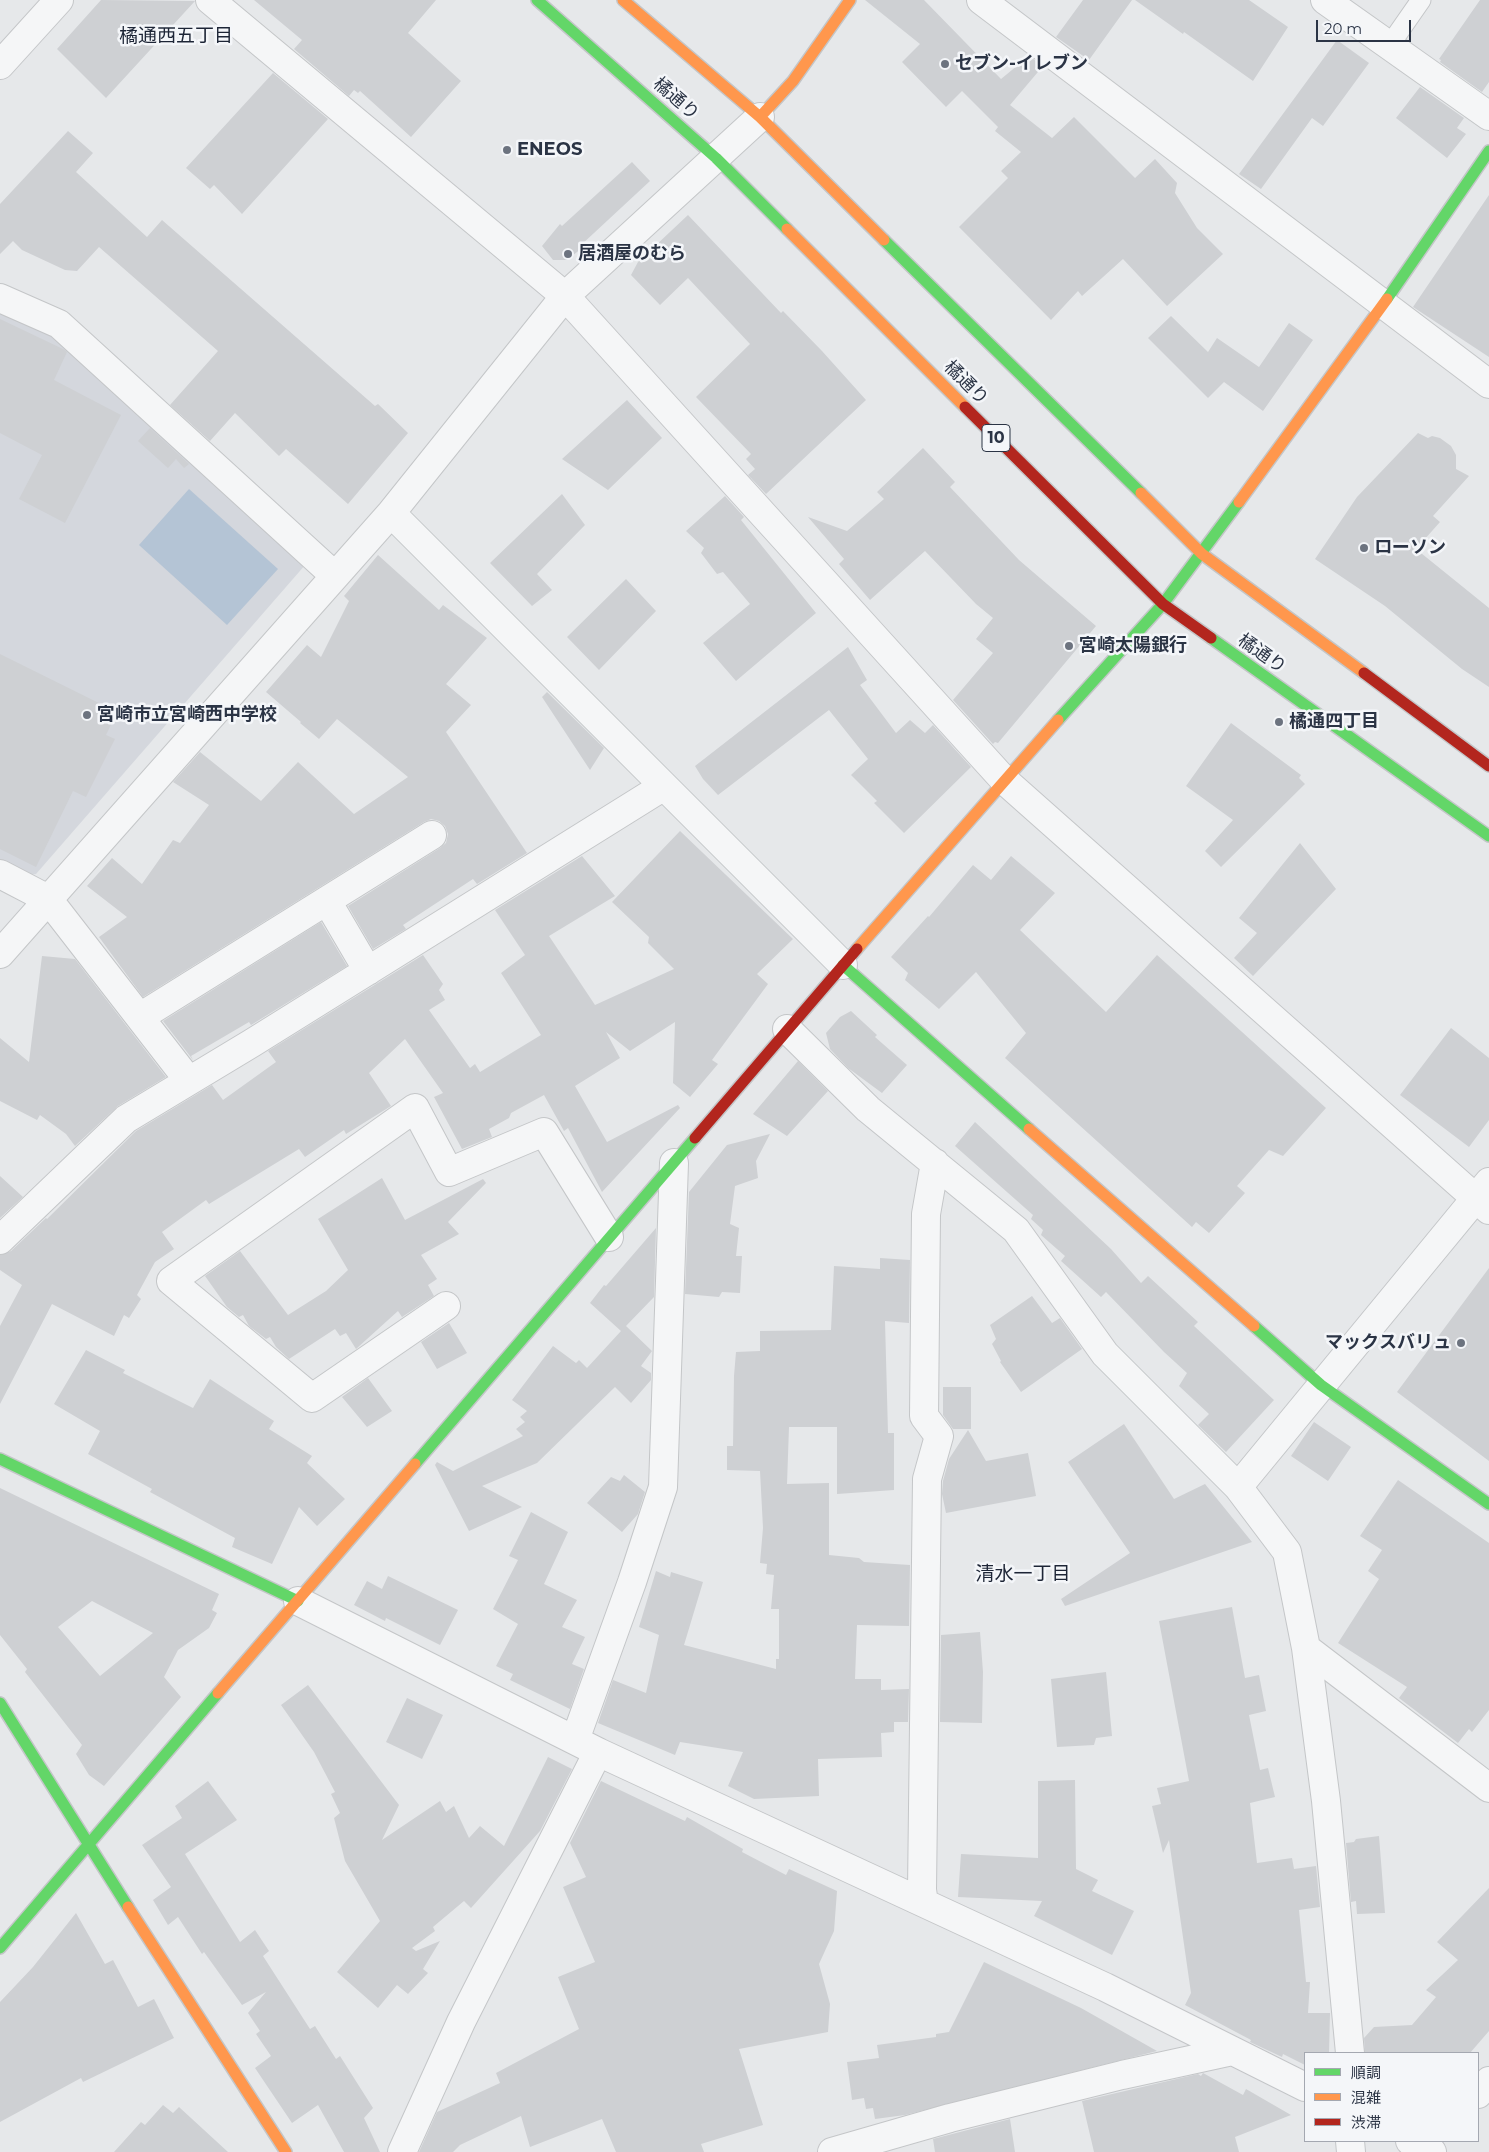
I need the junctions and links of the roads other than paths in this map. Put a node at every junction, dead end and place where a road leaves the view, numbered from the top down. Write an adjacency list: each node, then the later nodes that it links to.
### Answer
1 (58, 0): 10 (street)
2 (210, 0): 15 (street)
3 (537, 0): 14 (main road, 橘通り / 10)
4 (624, 0): 12 (main road)
5 (850, 0): 12 (main road)
6 (981, 0): 17 (street)
7 (1324, 0): 9 (street)
8 (1422, 0): 9 (lane)
9 (1389, 46): 11 (street)
10 (0, 65)
11 (1489, 116)
12 (760, 117): 14 (street); 20 (main road)
13 (1489, 151): 17 (main road)
14 (716, 158): 15 (street); 22 (main road, 橘通り / 10)
15 (565, 296): 19 (street); 24 (street)
16 (0, 298): 21 (street)
17 (1383, 304): 18 (street); 20 (main road)
18 (1489, 384)
19 (391, 513): 21 (street); 25 (street)
20 (1202, 554): 22 (main road); 23 (main road)
21 (335, 576): 29 (street)
22 (1163, 604): 24 (main road); 27 (main road, 橘通り / 10)
23 (1489, 766)
24 (1004, 780): 32 (main road); 39 (street)
25 (664, 786): 32 (street); 33 (street)
26 (432, 835): 30 (street)
27 (1489, 836)
28 (0, 874): 29 (street)
29 (48, 899): 31 (street); 34 (street)
30 (326, 901): 33 (street); 34 (street)
31 (0, 954)
32 (843, 965): 35 (main road); 43 (main road)
33 (368, 971): 36 (street)
34 (140, 1017): 36 (street)
35 (787, 1029): 37 (main road); 38 (street)
36 (189, 1081): 41 (street)
37 (674, 1163): 40 (main road); 50 (street)
38 (935, 1163): 45 (street); 53 (street)
39 (1484, 1197): 43 (street)
40 (609, 1237): 42 (street); 47 (main road)
41 (0, 1240)
42 (446, 1306)
43 (1320, 1385): 45 (street); 46 (main road)
44 (0, 1459): 47 (main road)
45 (1238, 1487): 48 (street)
46 (1489, 1504)
47 (298, 1601): 50 (street); 52 (main road)
48 (1306, 1648): 51 (street); 56 (street)
49 (0, 1702): 52 (main road)
50 (586, 1746): 53 (street); 61 (street)
51 (1489, 1788)
52 (89, 1846): 54 (main road); 60 (main road)
53 (924, 1904): 55 (street)
54 (0, 1948)
55 (1232, 2051): 58 (street); 62 (street)
56 (1350, 2052)
57 (1489, 2081): 59 (street)
58 (1304, 2087)
59 (1479, 2093)
60 (286, 2152)
61 (402, 2152)
62 (832, 2152)

